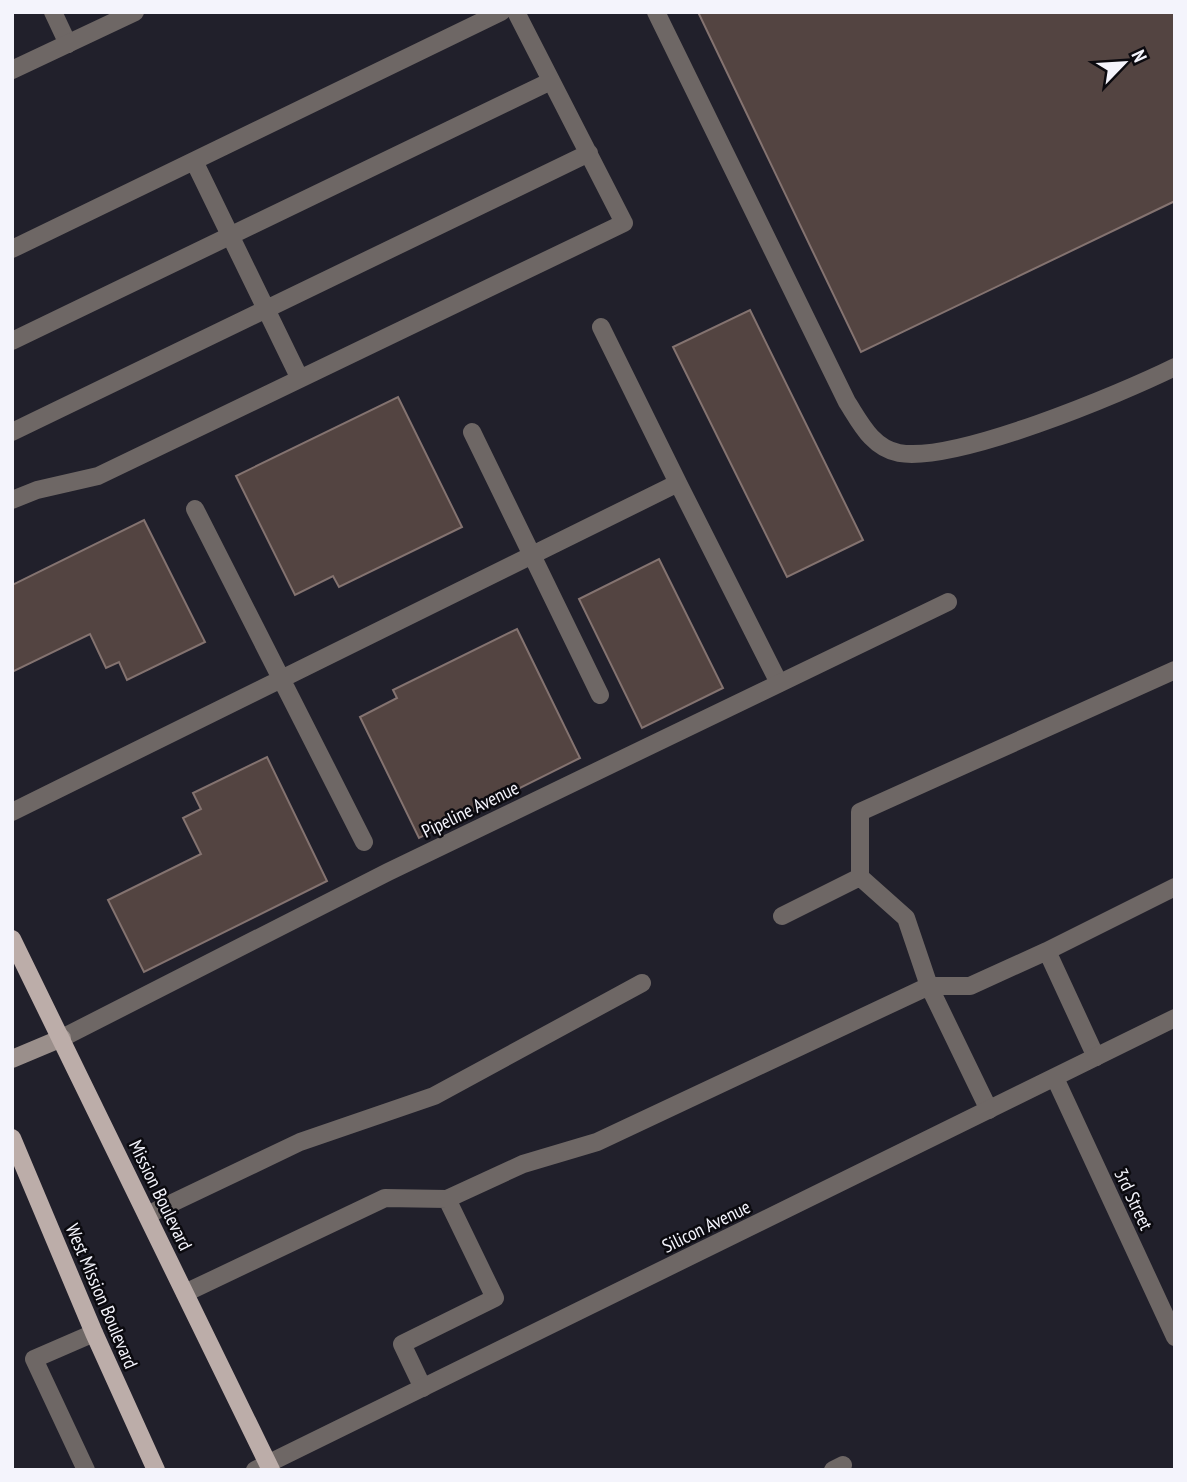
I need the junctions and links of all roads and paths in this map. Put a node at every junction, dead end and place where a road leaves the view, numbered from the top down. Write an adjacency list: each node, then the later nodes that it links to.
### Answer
1 (53, 12): 6 (street)
2 (135, 12): 6 (street)
3 (501, 12): 10 (street)
4 (516, 12): 8 (street)
5 (656, 12): 16 (street)
6 (68, 44): 7 (street)
7 (12, 70)
8 (551, 81): 9 (street); 11 (street)
9 (589, 153): 13 (street); 17 (street)
10 (194, 161): 11 (street); 12 (street)
11 (230, 236): 13 (street); 15 (street)
12 (12, 249)
13 (266, 310): 17 (street); 18 (street)
14 (601, 327): 20 (street)
15 (12, 341)
16 (1175, 367)
17 (300, 379): 21 (street)
18 (12, 432)
19 (472, 432): 23 (street)
20 (678, 483): 23 (street); 27 (street)
21 (12, 500)
22 (195, 509): 26 (street)
23 (532, 555): 26 (street); 28 (street)
24 (948, 602): 27 (street, Pipeline Avenue)
25 (1175, 670): 31 (street)
26 (281, 680): 29 (street); 30 (street)
27 (779, 683): 39 (street, Pipeline Avenue)
28 (600, 695)
29 (12, 812)
30 (364, 842)
31 (860, 877): 33 (street); 37 (street)
32 (1175, 887): 35 (street)
33 (782, 916)
34 (12, 939): 39 (main road, Mission Boulevard)
35 (1047, 951): 37 (street); 40 (street)
36 (642, 983): 46 (street)
37 (929, 986): 43 (street); 45 (street)
38 (1175, 1018): 40 (street, Silicon Avenue)
39 (62, 1038): 41 (street, Pipeline Avenue); 46 (main road, Mission Boulevard)
40 (1096, 1057): 42 (street, Silicon Avenue)
41 (12, 1059)
42 (1055, 1078): 43 (street, Silicon Avenue); 49 (street, 3rd Street)
43 (989, 1110): 50 (street, Silicon Avenue)
44 (12, 1138): 48 (main road, West Mission Boulevard)
45 (447, 1199): 47 (street); 50 (street)
46 (147, 1214): 47 (main road, Mission Boulevard)
47 (185, 1293): 51 (main road, Mission Boulevard)
48 (94, 1333): 52 (street); 53 (main road, West Mission Boulevard)
49 (1175, 1337)
50 (423, 1388): 51 (street, Silicon Avenue)
51 (265, 1468)
52 (86, 1470)
53 (156, 1470)

